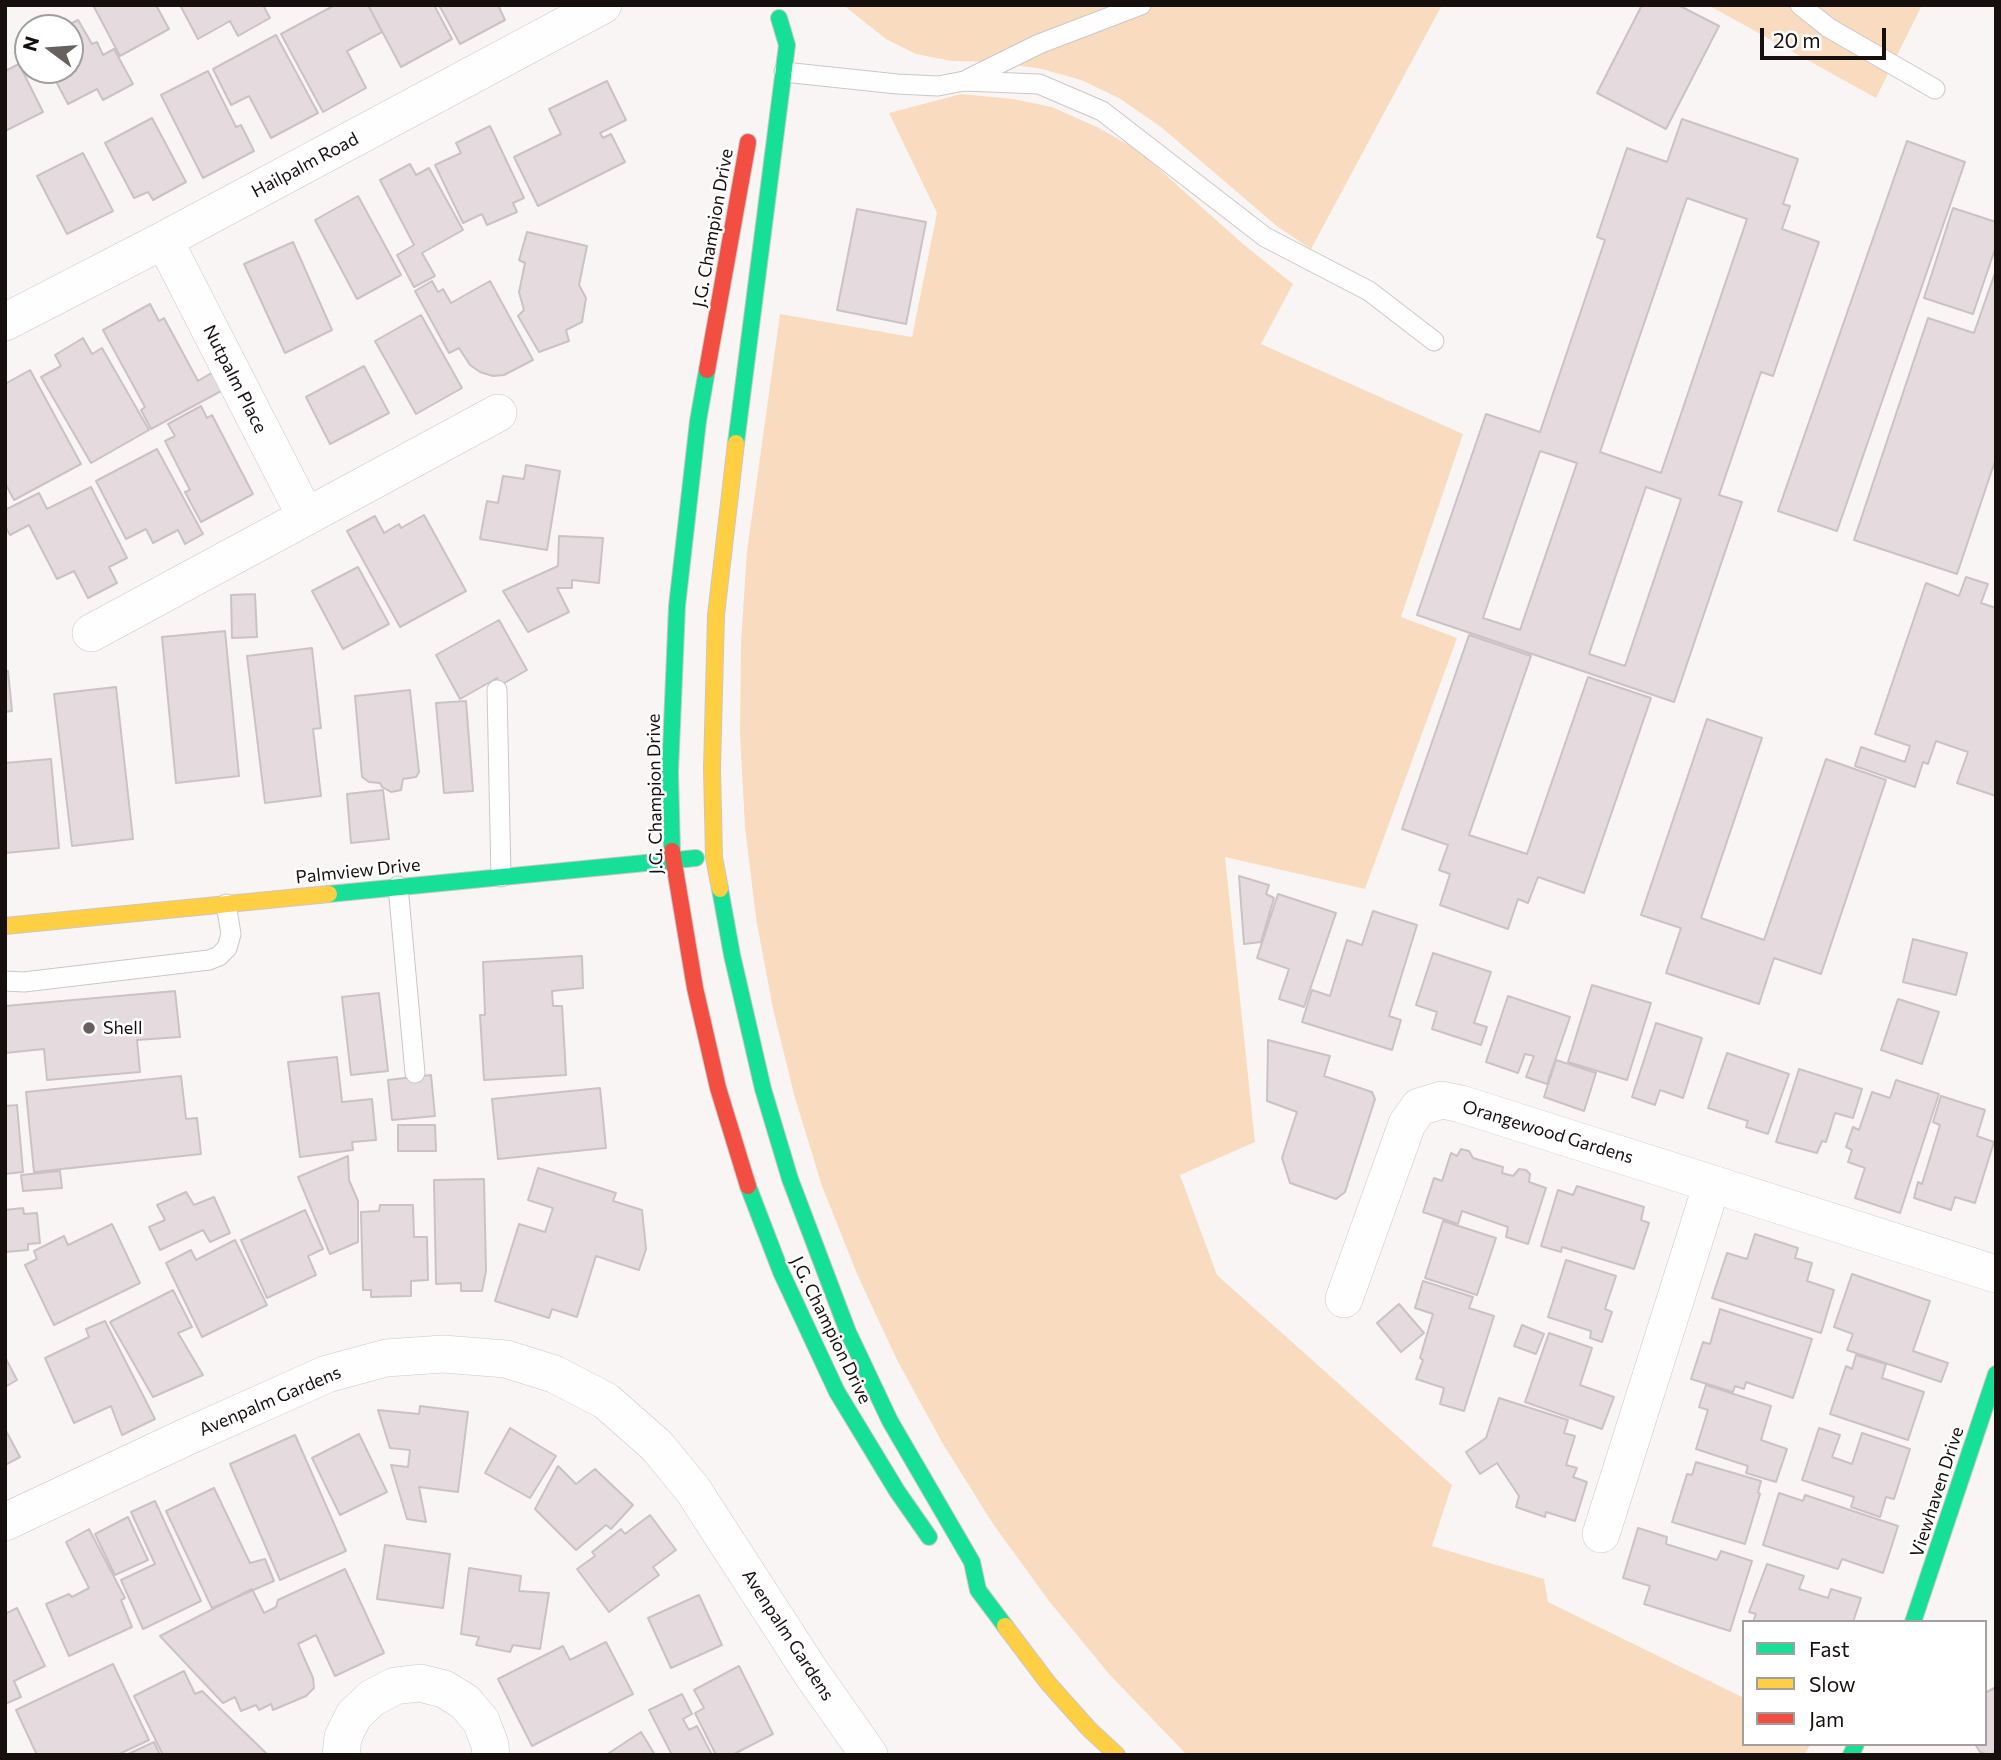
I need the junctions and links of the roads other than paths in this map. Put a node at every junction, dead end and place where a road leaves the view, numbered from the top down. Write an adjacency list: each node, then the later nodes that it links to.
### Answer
1 (603, 5): 10 (street, Hailpalm Road)
2 (1141, 5): 7 (lane)
3 (1800, 5): 8 (lane)
4 (780, 12): 5 (main road, J.G. Champion Drive); 6 (main road, J.G. Champion Drive)
5 (769, 35)
6 (783, 72): 7 (lane); 17 (main road, J.G. Champion Drive)
7 (964, 81): 12 (lane)
8 (1935, 89)
9 (750, 126): 18 (main road, J.G. Champion Drive)
10 (164, 240): 11 (street, Hailpalm Road); 14 (street, Nutpalm Place)
11 (5, 322)
12 (1434, 341)
13 (498, 413): 14 (street)
14 (306, 517): 15 (street)
15 (91, 633)
16 (497, 691): 19 (lane)
17 (714, 857): 18 (main road, Palmview Drive); 33 (main road, J.G. Champion Drive)
18 (672, 860): 19 (main road, Palmview Drive); 31 (main road, J.G. Champion Drive)
19 (501, 877): 20 (main road, Palmview Drive)
20 (398, 886): 21 (main road, Palmview Drive); 24 (lane)
21 (226, 904): 22 (main road, Palmview Drive); 23 (lane)
22 (5, 926)
23 (5, 981)
24 (415, 1073)
25 (1713, 1184): 26 (street, Orangewood Gardens); 27 (street, Orangewood Gardens); 30 (street)
26 (1996, 1274)
27 (1344, 1299)
28 (1996, 1374): 34 (main road, Viewhaven Drive)
29 (5, 1522): 37 (street, Avenpalm Gardens)
30 (1601, 1534)
31 (936, 1546)
32 (959, 1579): 33 (main road, J.G. Champion Drive)
33 (978, 1590): 38 (main road, J.G. Champion Drive)
34 (1914, 1620)
35 (341, 1755): 36 (street)
36 (491, 1755)
37 (869, 1755)
38 (1117, 1755)

